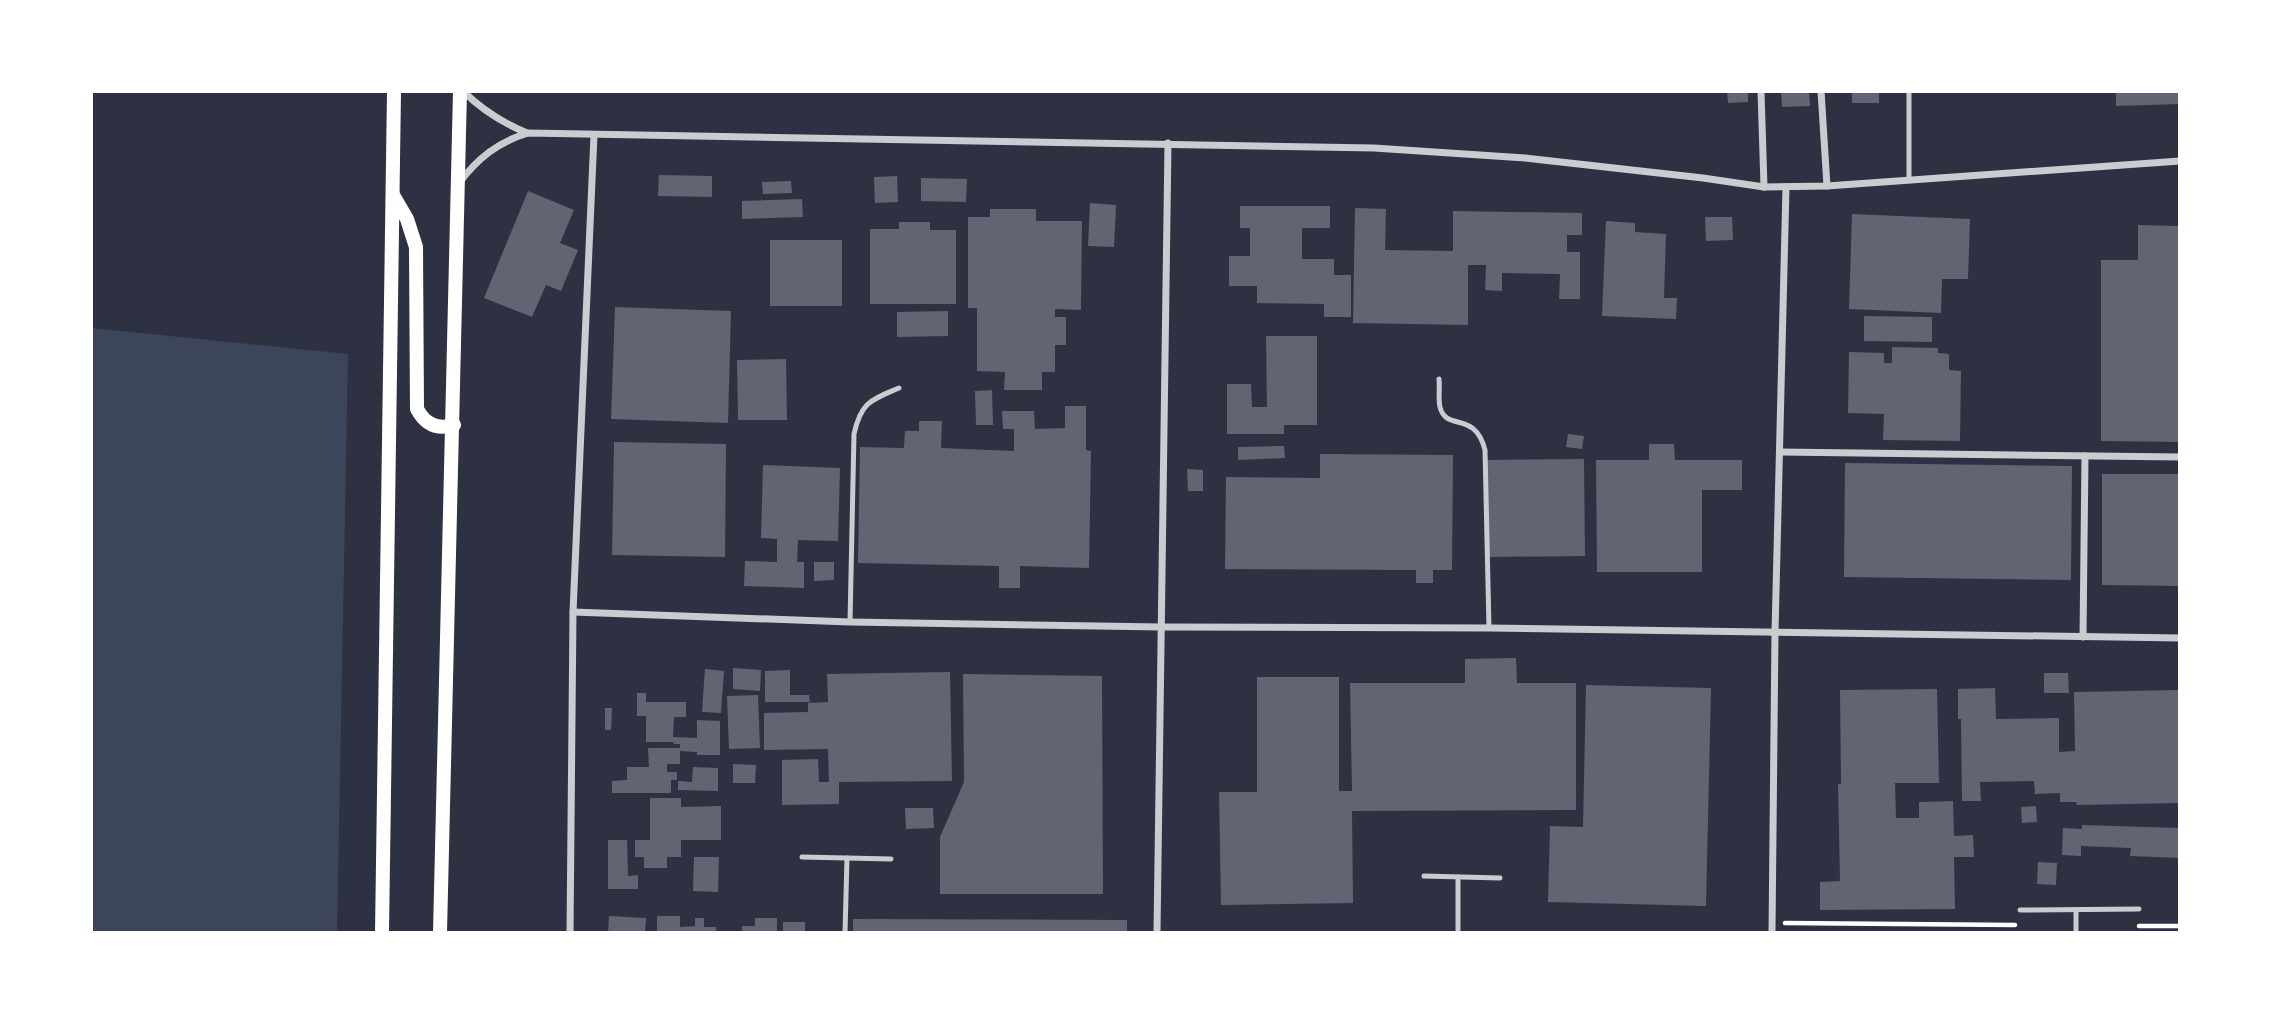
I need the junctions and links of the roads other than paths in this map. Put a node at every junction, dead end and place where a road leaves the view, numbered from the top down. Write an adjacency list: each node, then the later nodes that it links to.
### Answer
1 (394, 91): 15 (main road)
2 (462, 91): 6 (street); 11 (main road)
3 (1761, 91): 13 (street)
4 (1821, 91): 12 (street)
5 (1909, 91): 10 (lane)
6 (528, 133): 7 (street); 11 (street)
7 (594, 135): 8 (street); 22 (street)
8 (1168, 143): 13 (street); 24 (street)
9 (2180, 160): 10 (street)
10 (1909, 179): 12 (street)
11 (459, 184): 18 (main road)
12 (1827, 186): 14 (street)
13 (1764, 187): 14 (street)
14 (1786, 187): 19 (street)
15 (392, 194): 18 (main road); 38 (main road)
16 (1439, 379): 25 (lane)
17 (899, 387): 23 (lane)
18 (454, 425): 39 (main road)
19 (1780, 452): 20 (street); 26 (street)
20 (2085, 456): 21 (street); 27 (street)
21 (2180, 457)
22 (573, 612): 23 (street); 40 (street)
23 (850, 622): 24 (street)
24 (1161, 627): 25 (street); 42 (street)
25 (1489, 628): 26 (street)
26 (1775, 632): 27 (street); 44 (street)
27 (2083, 637): 28 (street)
28 (2180, 638)
29 (802, 858): 30 (lane)
30 (847, 858): 31 (lane); 41 (lane)
31 (891, 859)
32 (1424, 876): 33 (lane)
33 (1458, 877): 34 (lane); 43 (lane)
34 (1500, 878)
35 (2076, 909): 36 (lane); 37 (lane); 45 (lane)
36 (2139, 909)
37 (2020, 910)
38 (382, 933)
39 (440, 933)
40 (570, 933)
41 (845, 933)
42 (1157, 933)
43 (1458, 933)
44 (1772, 933)
45 (2076, 933)

